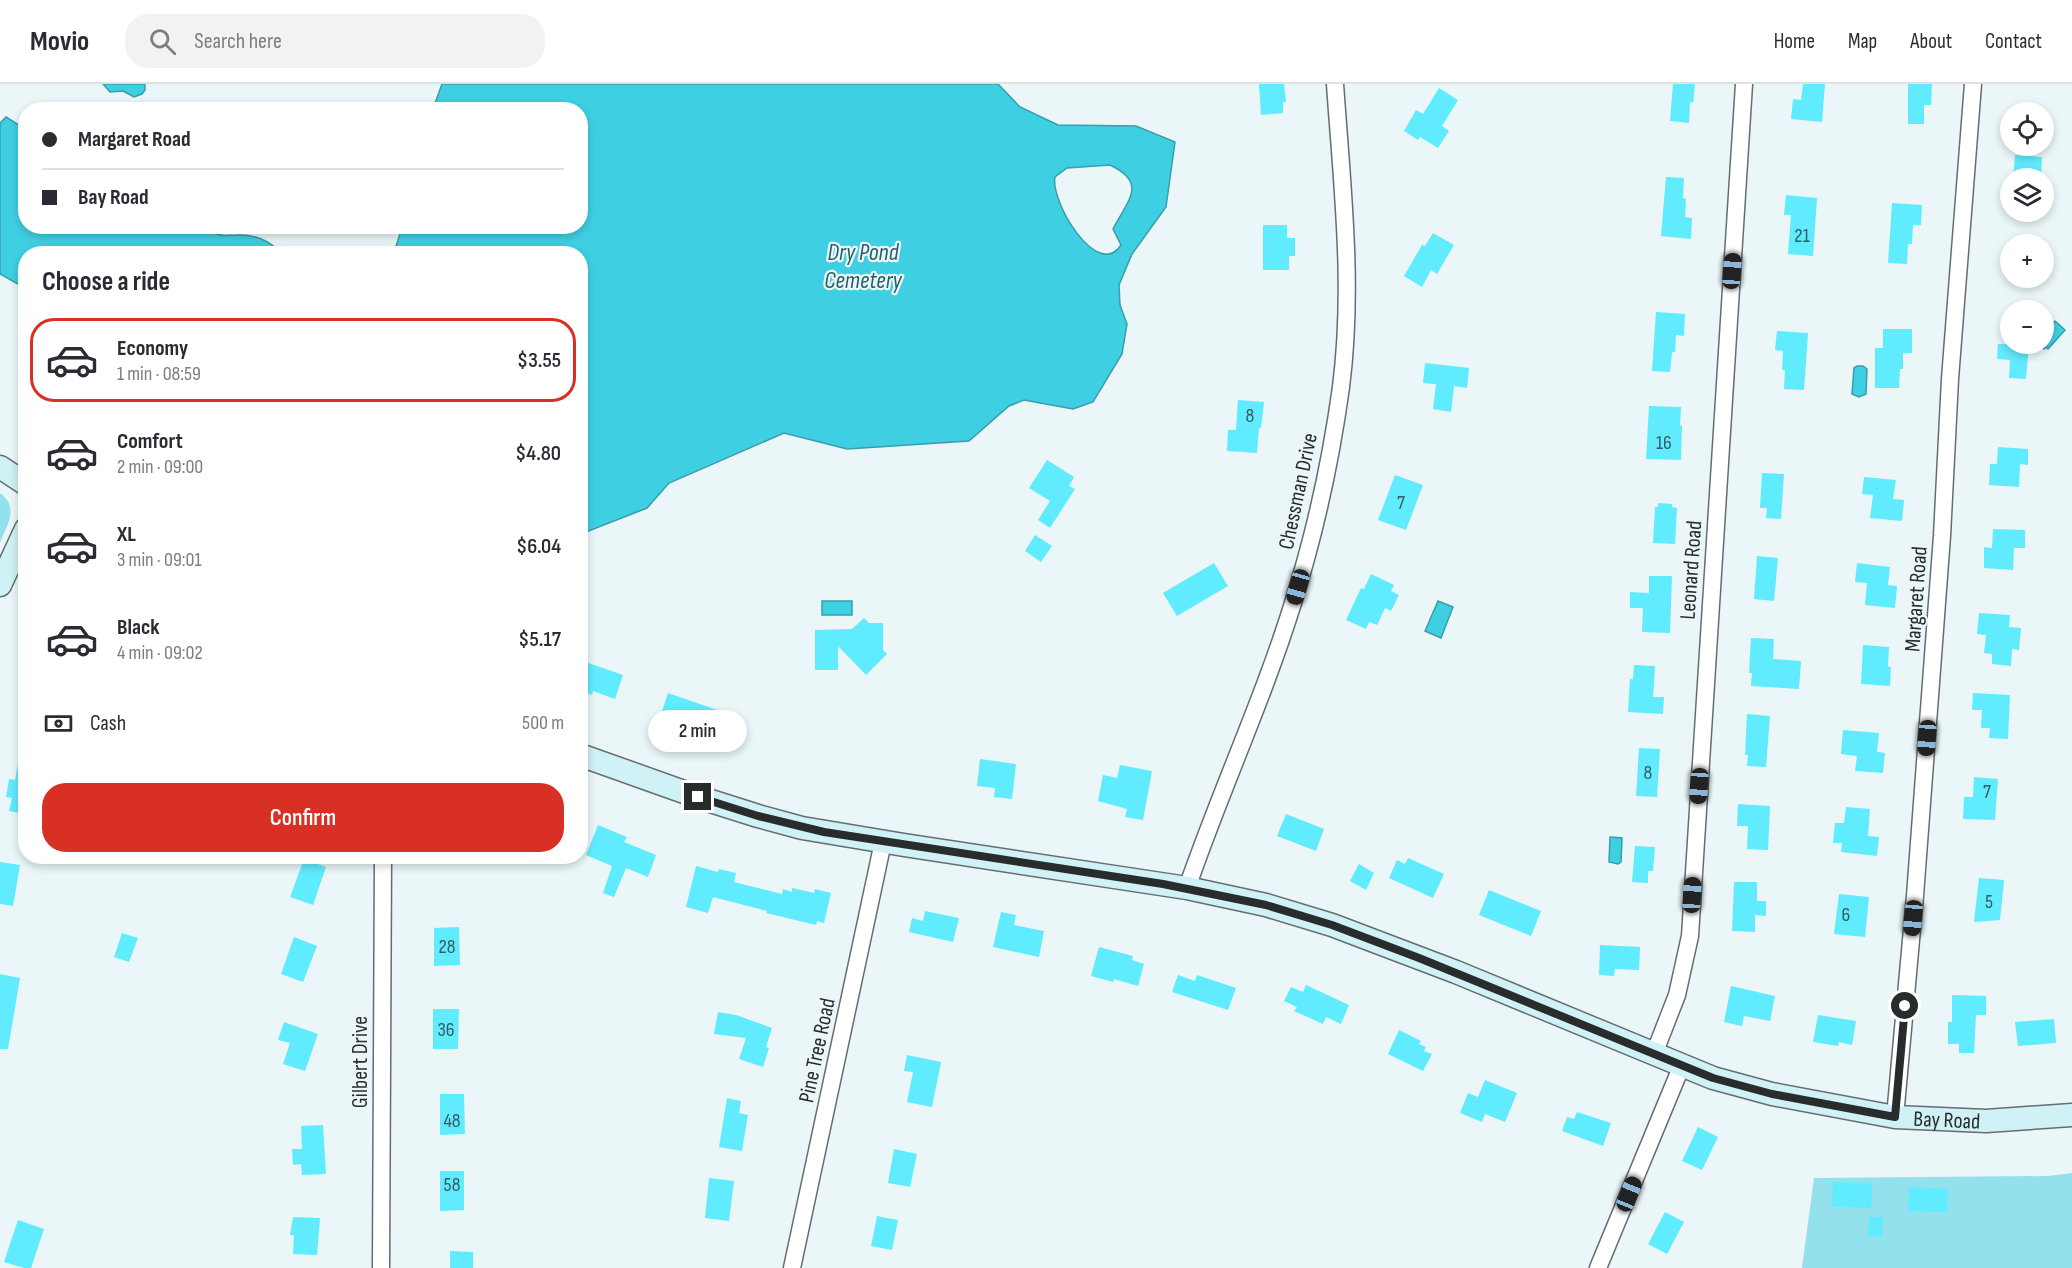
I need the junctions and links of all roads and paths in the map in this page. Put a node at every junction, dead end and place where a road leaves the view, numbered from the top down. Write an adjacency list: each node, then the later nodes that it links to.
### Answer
1 (1335, 84): 11 (street, Chessman Drive)
2 (1744, 84): 12 (street, Leonard Road)
3 (1973, 84): 15 (street, Margaret Road)
4 (0, 467): 5 (main road)
5 (18, 479)
6 (18, 547): 7 (main road)
7 (0, 585)
8 (588, 758): 9 (main road, Bay Road)
9 (883, 842): 11 (main road, Bay Road); 17 (street, Pine Tree Road)
10 (383, 864): 16 (street, Gilbert Drive)
11 (1187, 888): 12 (main road, Bay Road)
12 (1654, 1054): 13 (main road, Bay Road)
13 (1682, 1065): 15 (main road, Bay Road); 18 (street)
14 (2072, 1115): 15 (main road, Bay Road)
15 (1895, 1117)
16 (381, 1268)
17 (792, 1268)
18 (1598, 1268)

